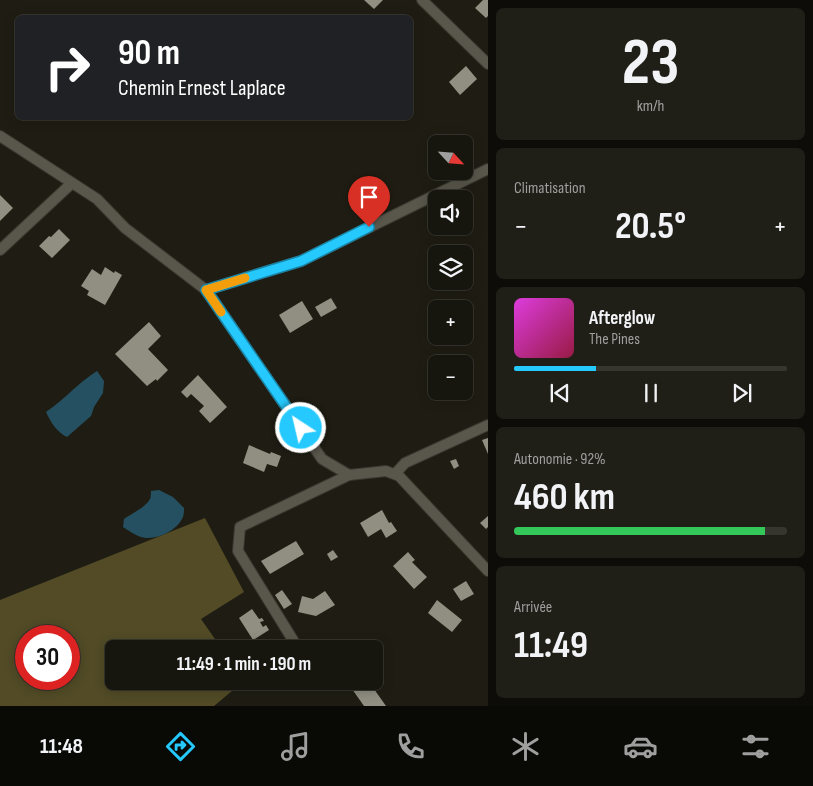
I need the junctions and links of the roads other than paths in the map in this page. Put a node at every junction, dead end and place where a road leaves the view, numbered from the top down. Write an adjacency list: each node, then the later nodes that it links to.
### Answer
1 (422, 0): 2 (street)
2 (488, 64)
3 (0, 136): 5 (street)
4 (488, 169): 7 (street)
5 (72, 183): 6 (street); 7 (street)
6 (0, 250)
7 (206, 290): 10 (street)
8 (488, 425): 9 (street)
9 (395, 474): 10 (street); 11 (street)
10 (349, 475): 12 (street)
11 (488, 571)
12 (293, 640)

